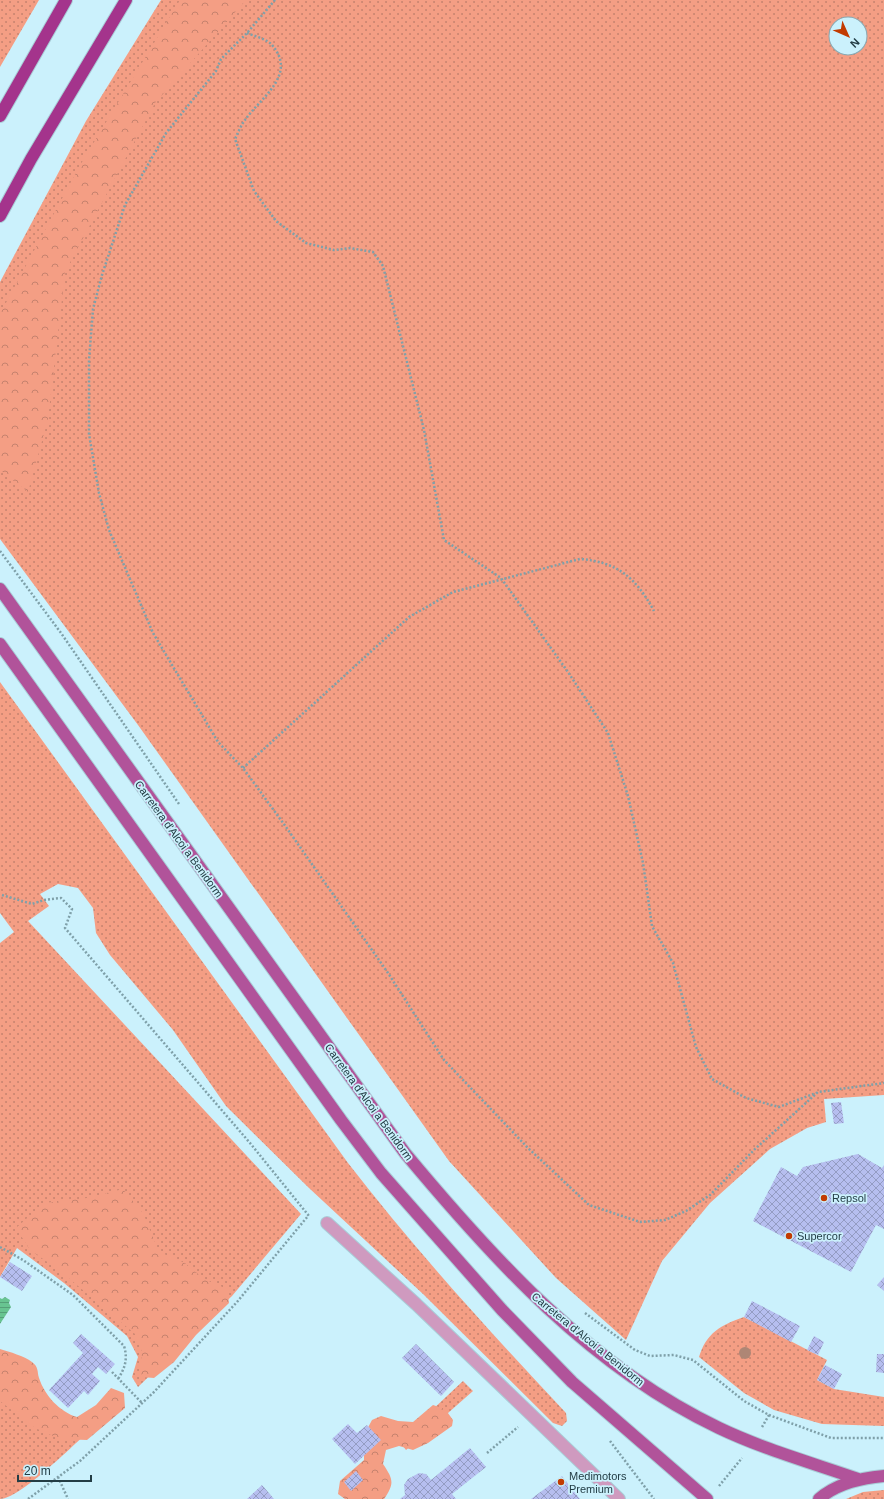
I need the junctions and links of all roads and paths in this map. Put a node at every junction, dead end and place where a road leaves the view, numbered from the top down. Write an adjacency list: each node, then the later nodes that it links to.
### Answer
1 (66, 0): 5 (highway)
2 (126, 0): 6 (highway)
3 (275, 0): 4 (path)
4 (247, 33): 8 (path); 12 (path)
5 (0, 116)
6 (0, 216)
7 (0, 551): 13 (path)
8 (501, 578): 10 (path); 12 (path); 16 (path)
9 (0, 590): 29 (main road, Carretera d'Alcoi a Benidorm)
10 (654, 611)
11 (0, 644): 33 (main road)
12 (242, 768): 16 (path)
13 (183, 808)
14 (2, 895): 17 (path)
15 (884, 1083): 16 (path)
16 (818, 1092)
17 (308, 1216): 18 (path); 23 (path)
18 (327, 1223): 24 (lane)
19 (0, 1247): 22 (path)
20 (579, 1308): 25 (path)
21 (112, 1372): 22 (path)
22 (118, 1379): 23 (path)
23 (142, 1403): 28 (path)
24 (532, 1415): 26 (path); 32 (lane)
25 (884, 1438)
26 (487, 1453)
27 (884, 1476): 29 (main road)
28 (58, 1477): 30 (path); 31 (path)
29 (858, 1479): 34 (main road)
30 (28, 1499)
31 (68, 1499)
32 (619, 1499)
33 (707, 1499)
34 (818, 1499)

